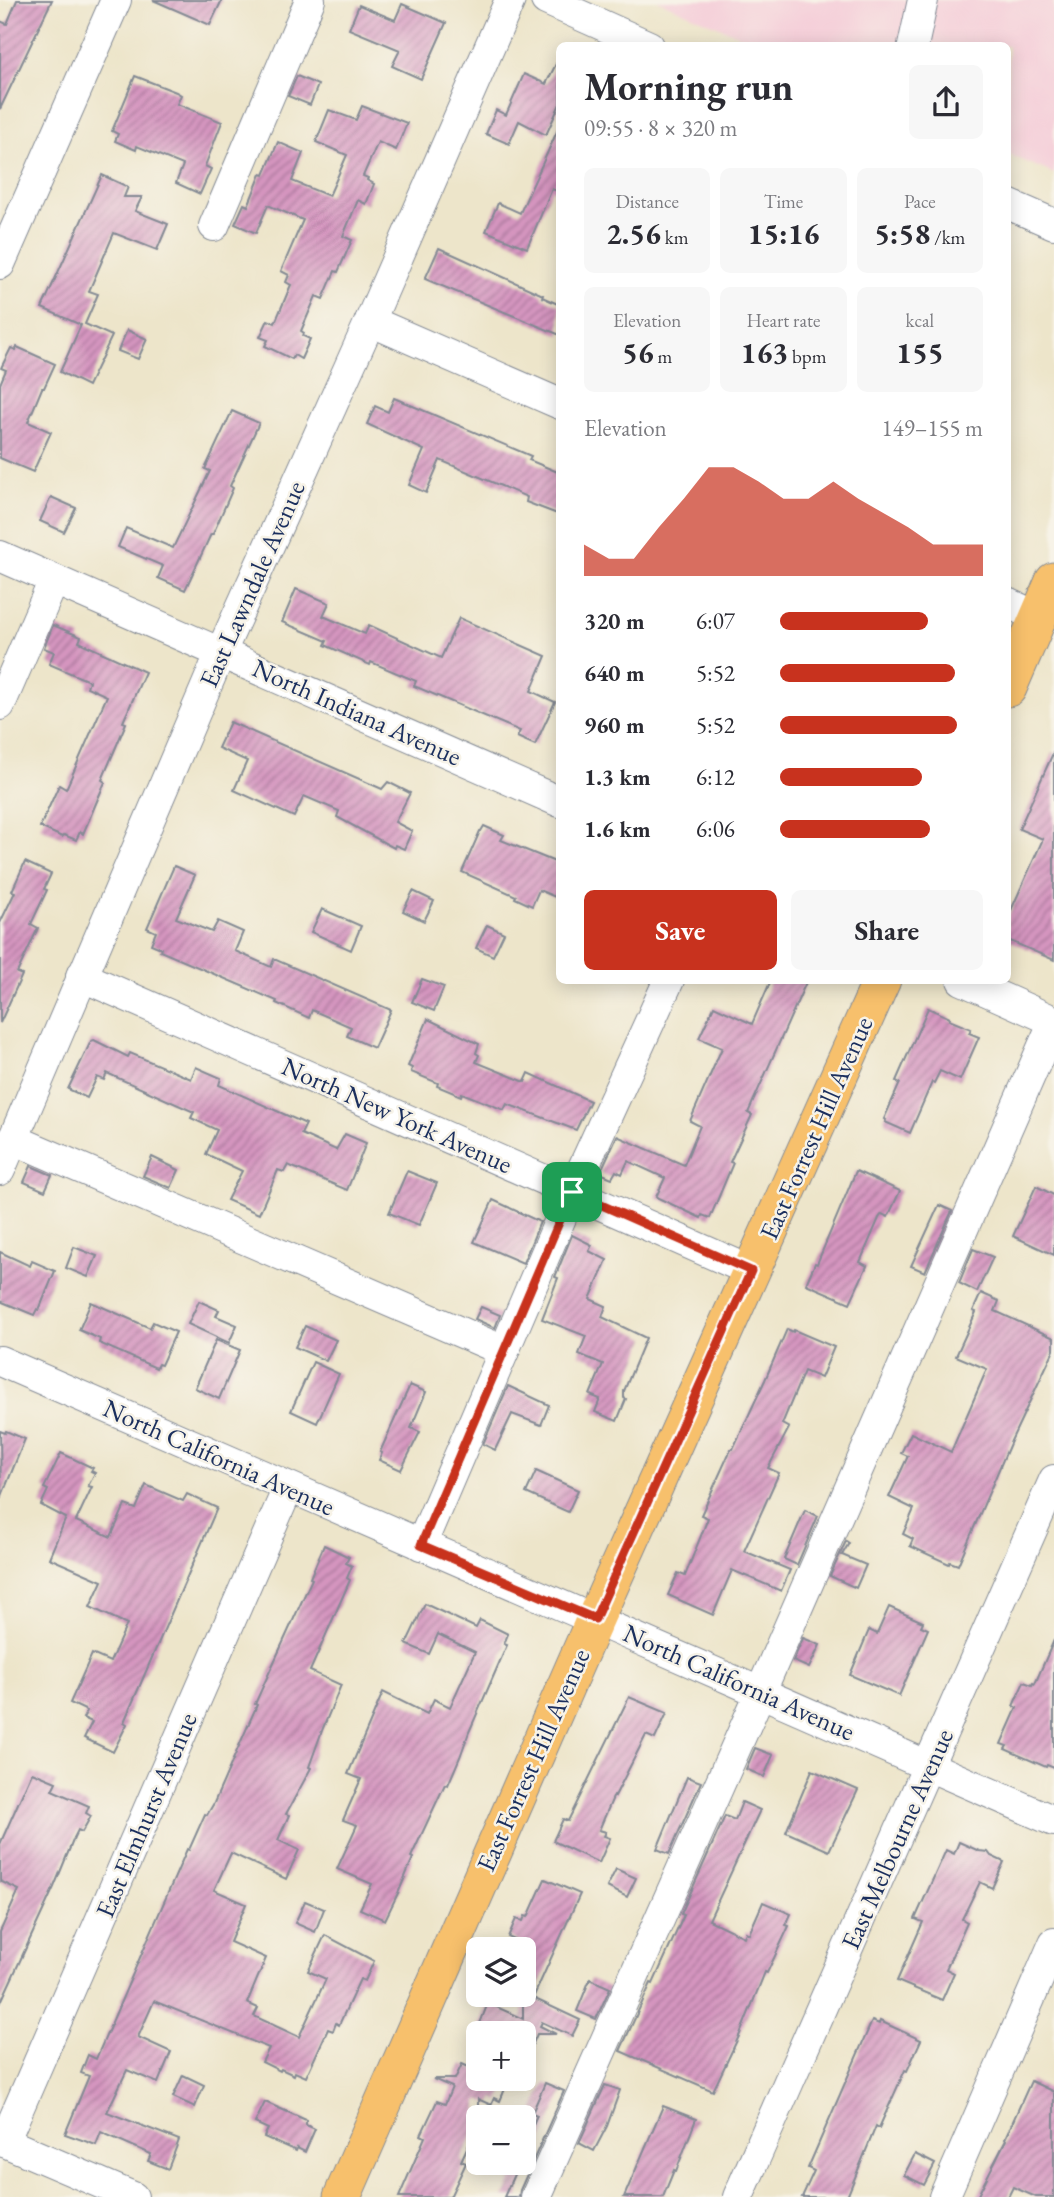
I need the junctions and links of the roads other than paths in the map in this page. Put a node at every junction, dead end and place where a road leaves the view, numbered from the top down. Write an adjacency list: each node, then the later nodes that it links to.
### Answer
1 (116, 0): 11 (street)
2 (310, 0): 10 (street)
3 (510, 0): 12 (street, East Lawndale Avenue)
4 (546, 0): 6 (street)
5 (923, 0): 7 (street)
6 (640, 42)
7 (915, 42)
8 (1011, 205): 9 (street)
9 (1054, 224)
10 (215, 226)
11 (0, 264)
12 (370, 321): 13 (street); 18 (street, East Lawndale Avenue)
13 (556, 402)
14 (0, 556): 15 (street, North Indiana Avenue)
15 (54, 580): 18 (street, North Indiana Avenue); 20 (street)
16 (1054, 581): 17 (main road)
17 (1023, 610): 19 (main road)
18 (221, 652): 21 (street, North Indiana Avenue); 22 (street, East Lawndale Avenue)
19 (1011, 672)
20 (0, 705)
21 (556, 800)
22 (81, 976): 27 (street, East Lawndale Avenue); 29 (street, North New York Avenue)
23 (667, 984): 29 (street)
24 (880, 984): 30 (main road, East Forrest Hill Avenue)
25 (971, 984): 26 (street)
26 (1054, 1021): 37 (street)
27 (13, 1139): 28 (street, East Lawndale Avenue); 31 (street)
28 (0, 1170)
29 (572, 1192): 30 (street, North New York Avenue); 31 (street)
30 (751, 1271): 36 (main road, East Forrest Hill Avenue)
31 (504, 1351): 35 (street)
32 (0, 1360): 34 (street, North California Avenue)
33 (1054, 1480): 38 (street, East Melbourne Avenue)
34 (288, 1488): 35 (street, North California Avenue); 41 (street, East Elmhurst Avenue)
35 (421, 1545): 36 (street, North California Avenue)
36 (595, 1619): 37 (street, North California Avenue); 43 (main road, East Forrest Hill Avenue)
37 (761, 1692): 38 (street, North California Avenue); 44 (street)
38 (929, 1765): 39 (street, North California Avenue); 45 (street, East Melbourne Avenue)
39 (1054, 1821)
40 (1054, 1943): 46 (street)
41 (2, 2141): 42 (street)
42 (133, 2197)
43 (342, 2197)
44 (536, 2197)
45 (738, 2197)
46 (944, 2197)

